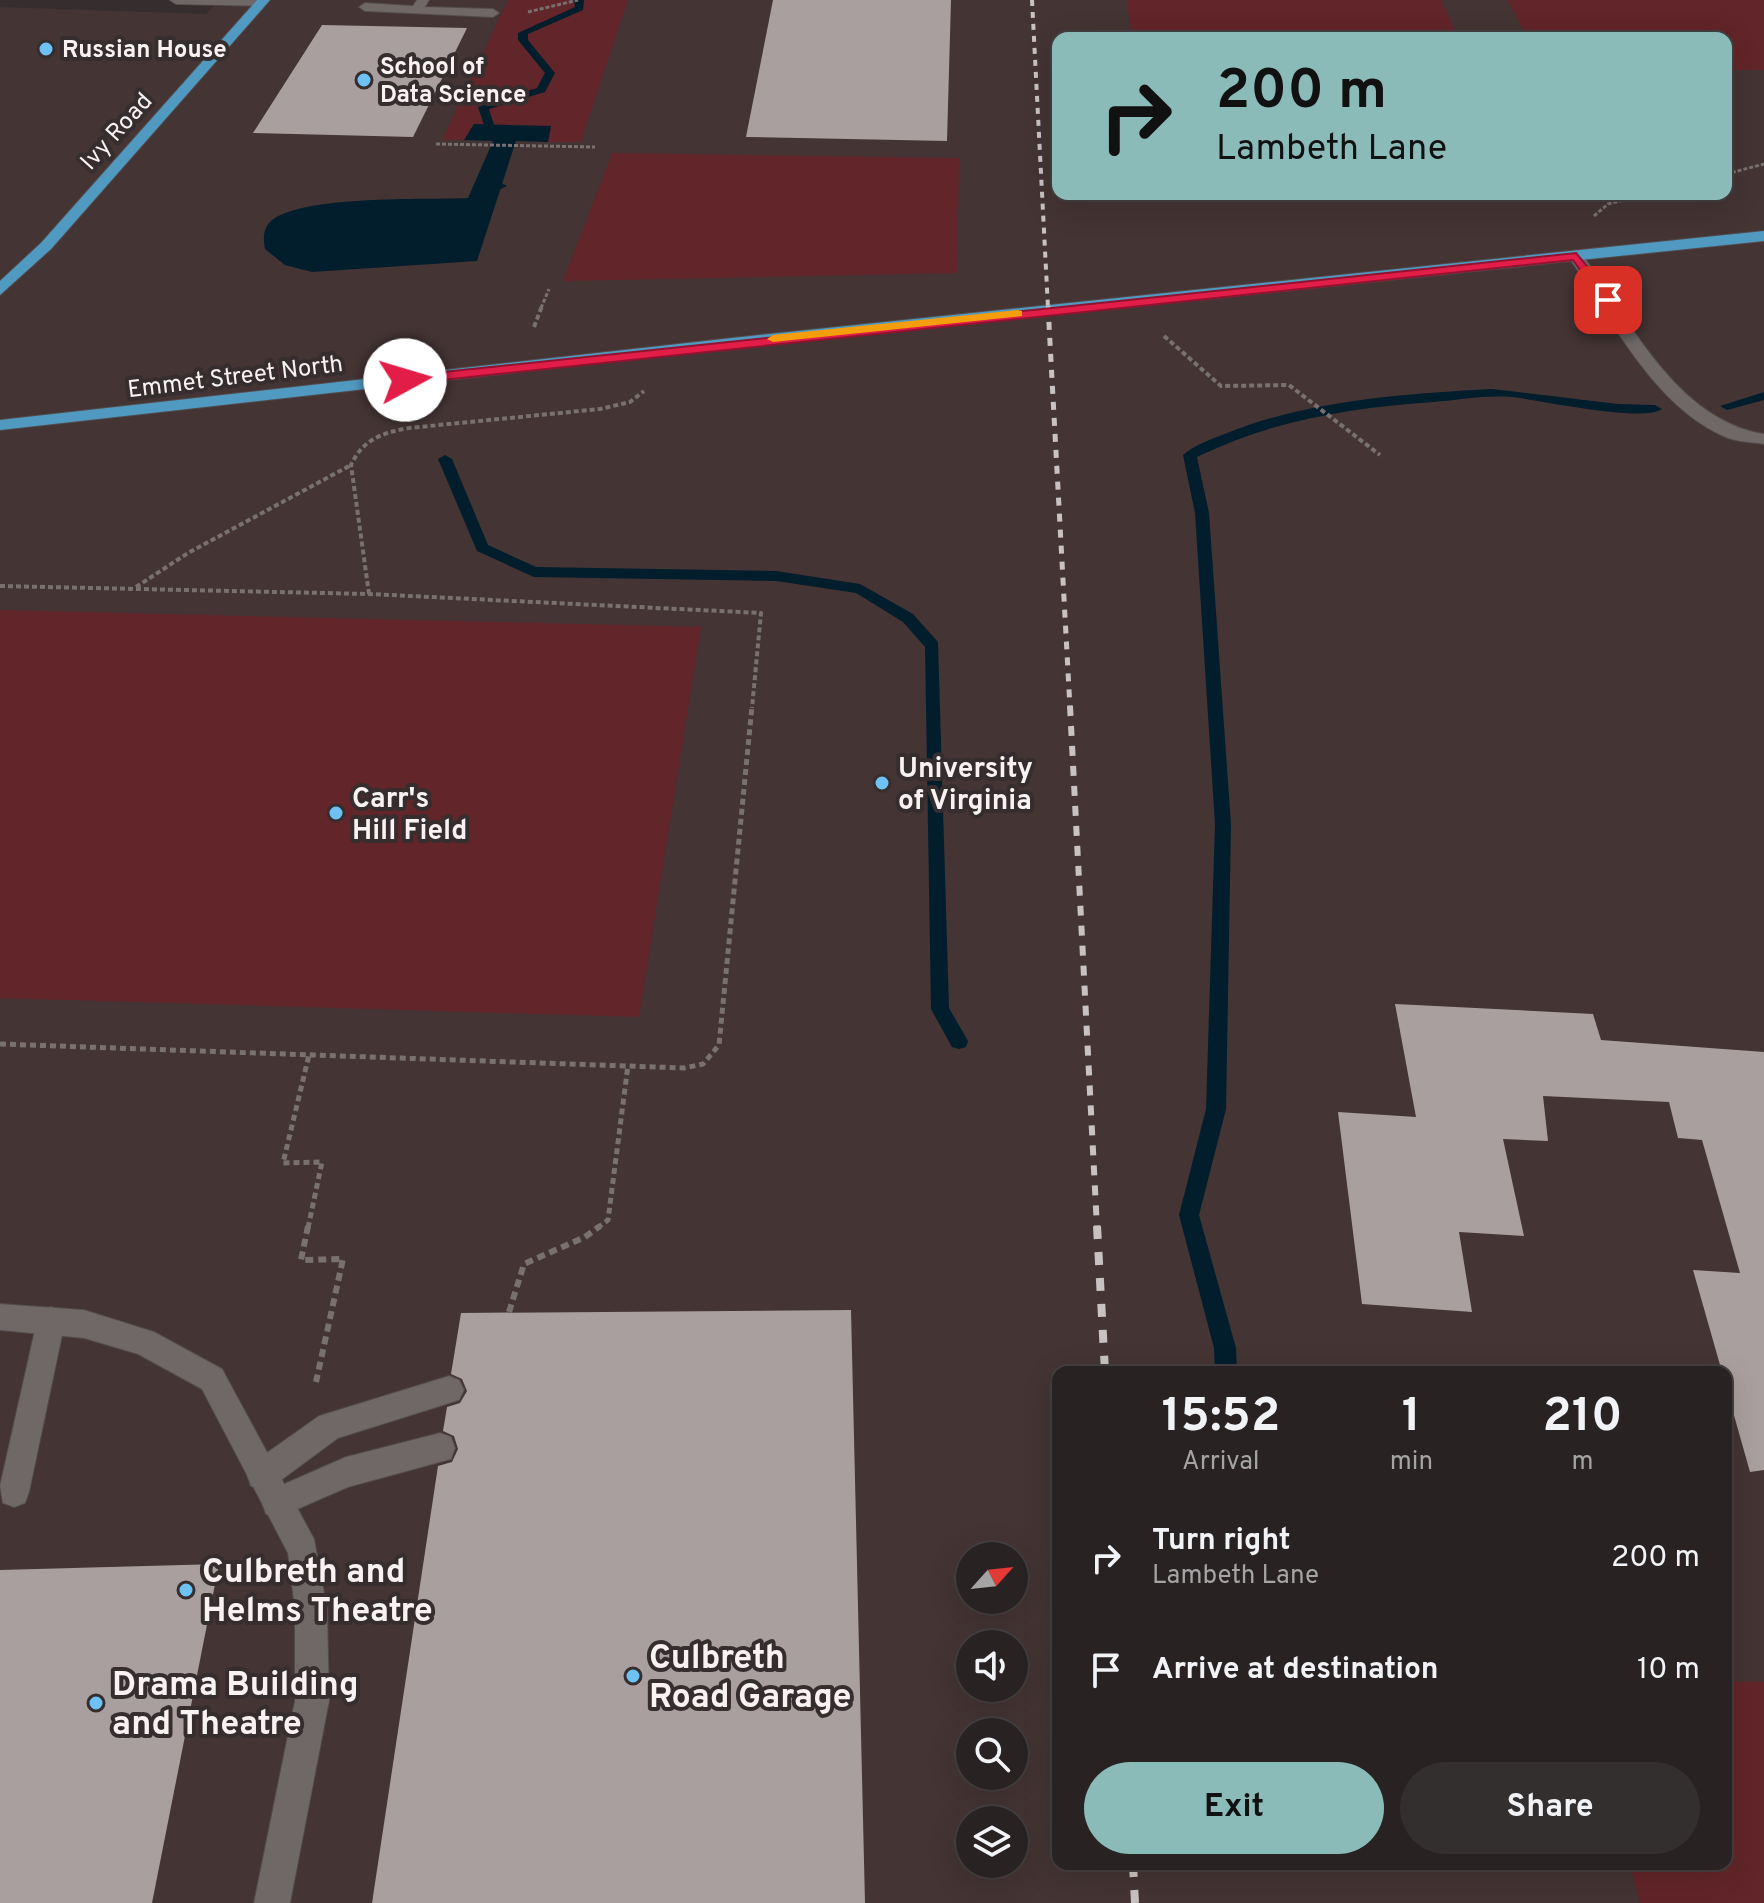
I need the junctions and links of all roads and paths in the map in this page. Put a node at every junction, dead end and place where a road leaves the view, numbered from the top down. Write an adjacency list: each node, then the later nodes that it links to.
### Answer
1 (176, 0): 3 (street)
2 (578, 0): 7 (path)
3 (263, 1): 17 (main road, Ivy Road)
4 (420, 5): 5 (street); 6 (street)
5 (365, 7)
6 (493, 13)
7 (517, 15)
8 (436, 144): 9 (path)
9 (595, 147)
10 (1764, 164): 11 (path)
11 (1732, 172)
12 (1624, 200): 13 (path)
13 (1589, 221)
14 (1764, 236): 15 (main road, Emmet Street North)
15 (1576, 256): 21 (main road, Emmet Street North); 22 (street)
16 (549, 289): 19 (path)
17 (0, 290)
18 (1163, 335): 23 (path)
19 (530, 336)
20 (652, 380): 24 (path)
21 (0, 425)
22 (1764, 439)
23 (1380, 455)
24 (351, 465): 26 (path); 27 (path)
25 (0, 586): 26 (path)
26 (136, 587): 27 (path)
27 (369, 594): 30 (path)
28 (0, 1044): 29 (path)
29 (309, 1055): 30 (path); 34 (path)
30 (628, 1065): 31 (path)
31 (509, 1312)
32 (0, 1317): 33 (street)
33 (51, 1321): 37 (street); 38 (street)
34 (316, 1382)
35 (449, 1390): 37 (street)
36 (440, 1448): 39 (street)
37 (262, 1475): 39 (street)
38 (14, 1492)
39 (277, 1503): 40 (street)
40 (272, 1903)

